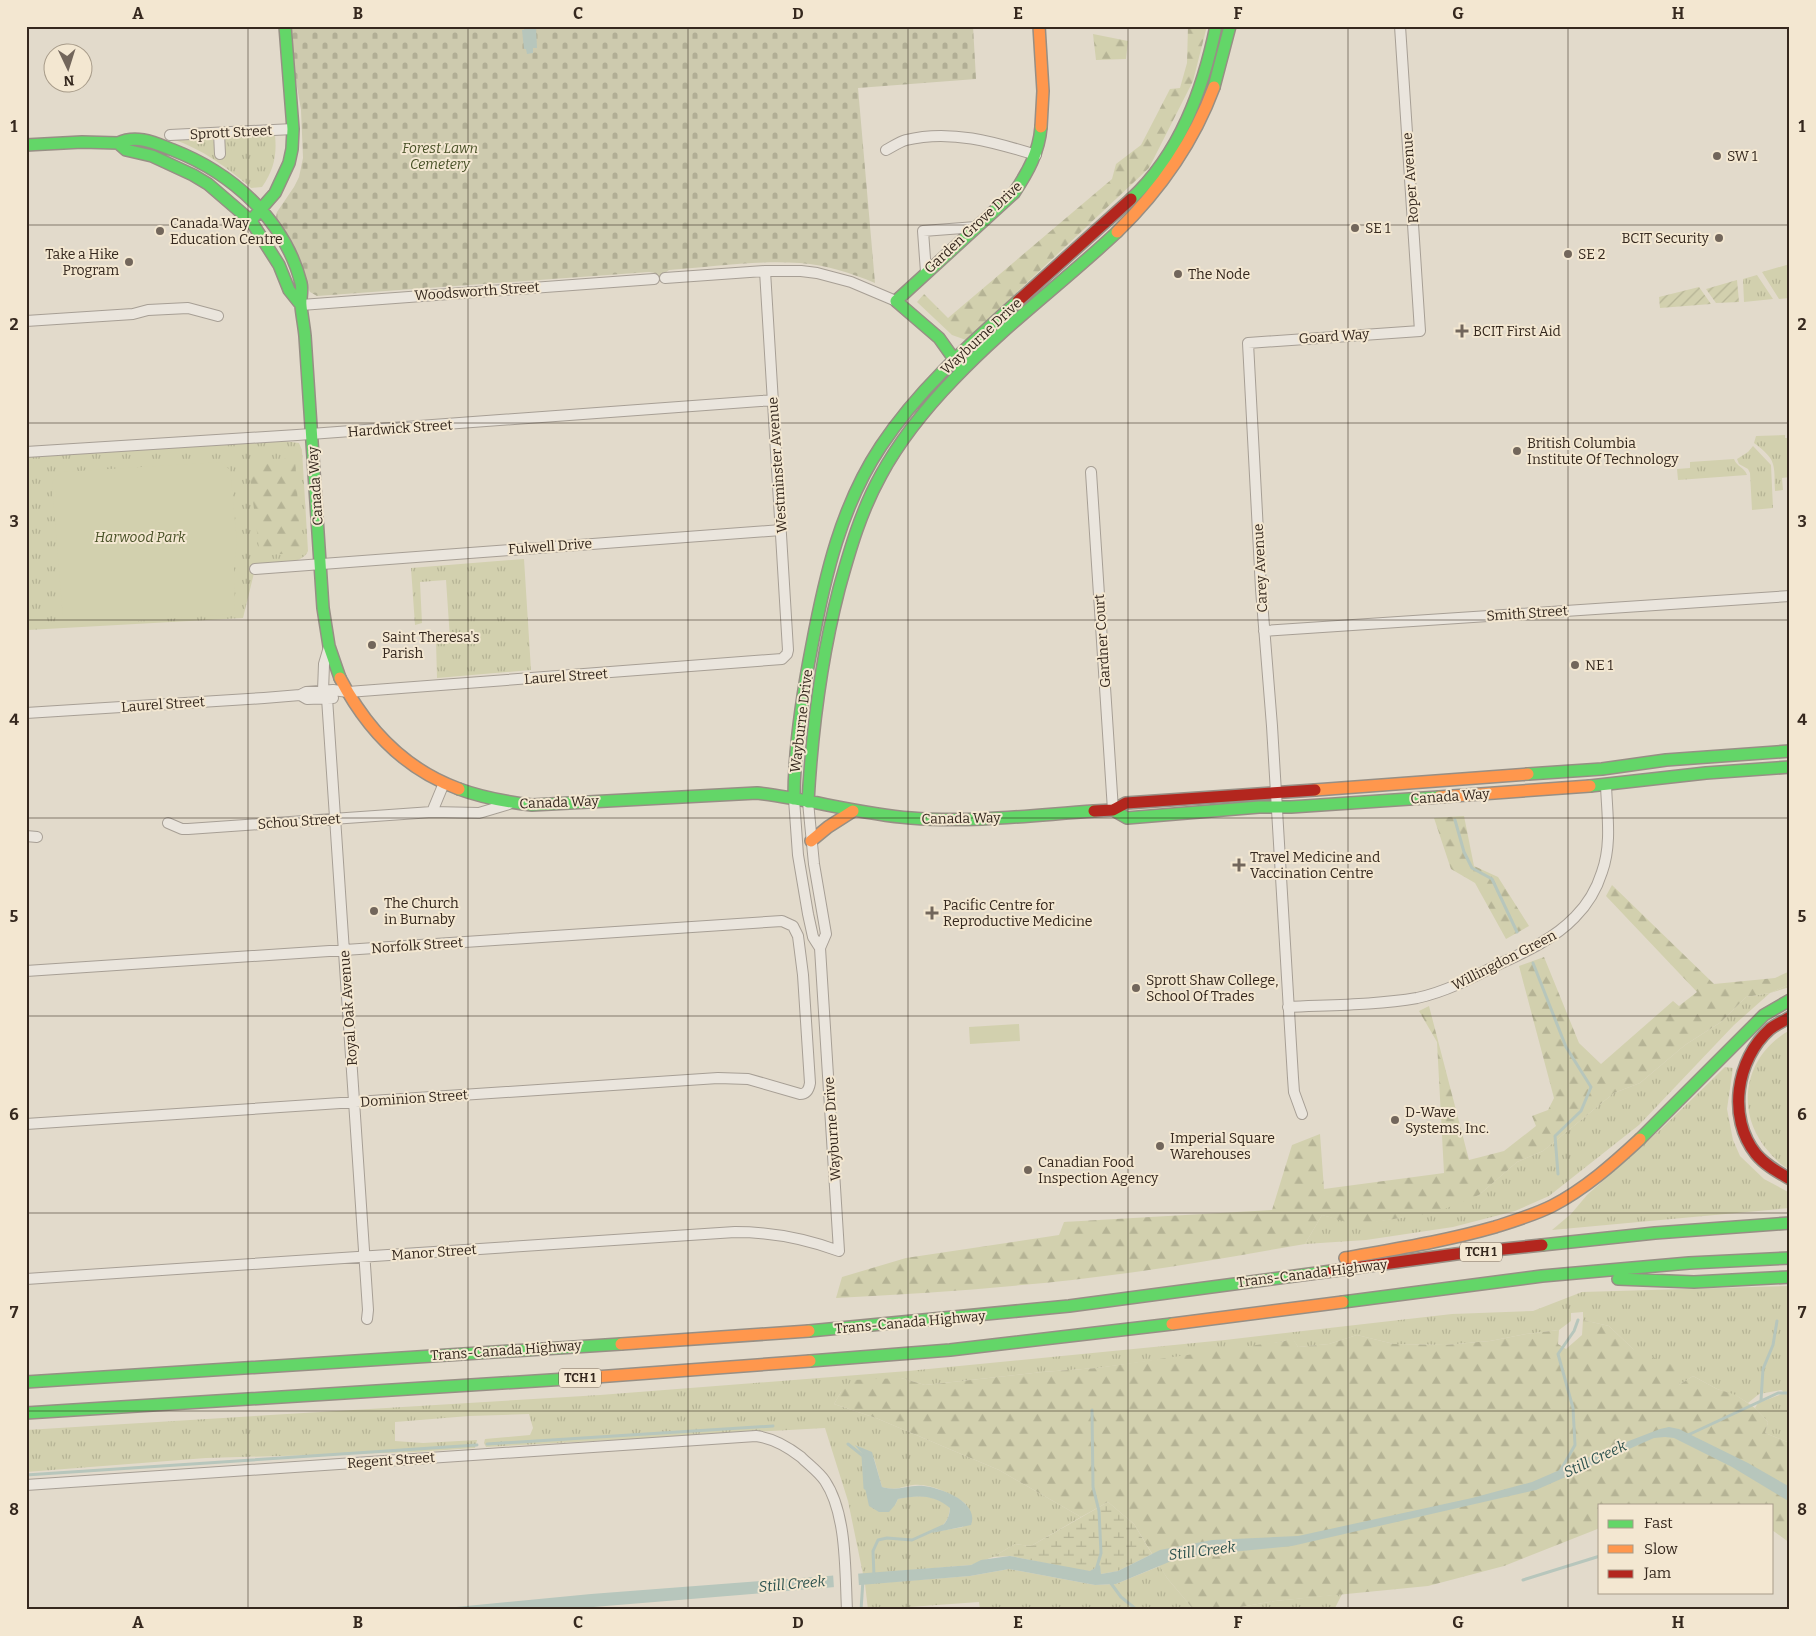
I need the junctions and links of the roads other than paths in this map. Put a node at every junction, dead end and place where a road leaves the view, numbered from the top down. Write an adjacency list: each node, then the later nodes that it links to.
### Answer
1 (285, 26): 6 (main road)
2 (1039, 26): 13 (main road, Garden Grove Drive)
3 (1216, 26): 14 (main road, Wayburne Drive)
4 (1230, 26): 15 (main road, Wayburne Drive)
5 (1400, 26): 27 (street, Roper Avenue)
6 (293, 129): 7 (street, Sprott Street); 16 (main road)
7 (219, 133): 8 (street, Sprott Street); 12 (street)
8 (170, 135)
9 (118, 143): 10 (main road, Canada Way); 16 (main road, Canada Way); 17 (main road, Canada Way)
10 (26, 145)
11 (886, 150): 13 (street)
12 (220, 154)
13 (1036, 155): 18 (main road, Garden Grove Drive)
14 (1134, 197): 15 (main road); 29 (main road, Wayburne Drive)
15 (1143, 205): 30 (main road, Wayburne Drive)
16 (261, 210): 17 (main road); 24 (main road, Canada Way)
17 (251, 220): 24 (main road, Canada Way)
18 (976, 227): 20 (main road, Garden Grove Drive); 20 (street)
19 (765, 271): 22 (street); 23 (street); 31 (street, Westminster Avenue)
20 (926, 272): 23 (main road, Garden Grove Drive)
21 (654, 278): 24 (street, Woodsworth Street)
22 (665, 278)
23 (896, 301): 29 (main road)
24 (300, 305): 32 (main road, Canada Way)
25 (218, 316): 26 (street)
26 (26, 321)
27 (1420, 330): 28 (street, Goard Way)
28 (1248, 343): 41 (street, Carey Avenue)
29 (954, 358): 30 (main road); 35 (main road, Wayburne Drive)
30 (961, 371): 36 (main road, Wayburne Drive)
31 (773, 400): 32 (street, Hardwick Street); 37 (street, Westminster Avenue)
32 (311, 434): 33 (street, Hardwick Street); 38 (main road, Canada Way)
33 (26, 452)
34 (1091, 472): 56 (street, Gardner Court)
35 (853, 496): 36 (main road); 52 (main road, Wayburne Drive)
36 (866, 505): 53 (main road, Wayburne Drive)
37 (781, 530): 38 (street, Fulwell Drive); 43 (street, Westminster Avenue)
38 (320, 564): 39 (street, Fulwell Drive); 42 (main road, Canada Way)
39 (256, 569)
40 (1790, 596): 41 (street, Smith Street)
41 (1264, 631): 51 (street, Carey Avenue)
42 (329, 646): 44 (main road, Canada Way); 45 (street, Royal Oak Avenue)
43 (784, 658): 44 (street, Laurel Street)
44 (348, 692): 45 (street, Laurel Street); 49 (main road, Canada Way)
45 (325, 694): 46 (street, Laurel Street); 59 (street, Royal Oak Avenue)
46 (26, 713)
47 (1790, 751): 51 (main road, Canada Way)
48 (1790, 767): 50 (main road, Canada Way)
49 (444, 784): 54 (main road, Canada Way); 58 (street)
50 (1606, 785): 55 (main road, Canada Way); 68 (street, Willingdon Green)
51 (1276, 792): 55 (street, Carey Avenue); 56 (main road, Canada Way)
52 (794, 799): 53 (main road, Canada Way); 54 (main road, Canada Way); 64 (street, Wayburne Drive)
53 (808, 802): 57 (main road, Canada Way); 63 (street, Wayburne Drive)
54 (509, 804): 58 (street, Schou Street)
55 (1276, 807): 56 (main road, Canada Way); 68 (street, Carey Avenue)
56 (1112, 810): 57 (main road, Canada Way)
57 (853, 811): 63 (main road)
58 (432, 812): 59 (street, Schou Street)
59 (336, 819): 60 (street, Schou Street); 65 (street, Royal Oak Avenue)
60 (168, 823)
61 (26, 836): 62 (street)
62 (37, 838)
63 (811, 841): 64 (street, Wayburne Drive)
64 (820, 948): 76 (street, Wayburne Drive)
65 (344, 949): 66 (street, Norfolk Street); 70 (street, Norfolk Street); 71 (street, Royal Oak Avenue)
66 (26, 971)
67 (1790, 1000): 82 (main road)
68 (1288, 1006): 72 (street, Carey Avenue)
69 (1790, 1017): 74 (main road)
70 (800, 1094): 71 (street, Dominion Street)
71 (353, 1102): 73 (street, Dominion Street); 77 (street, Royal Oak Avenue)
72 (1302, 1114)
73 (26, 1124)
74 (1790, 1180)
75 (1790, 1223): 82 (main road, Trans-Canada Highway / TCH 1)
76 (839, 1251): 77 (street, Manor Street)
77 (364, 1256): 81 (street, Manor Street); 83 (street, Royal Oak Avenue)
78 (1790, 1258): 79 (main road, TCH 1)
79 (1542, 1276): 80 (main road); 85 (main road, TCH 1)
80 (1790, 1277)
81 (26, 1279)
82 (1233, 1284): 84 (main road, Trans-Canada Highway / TCH 1)
83 (367, 1319)
84 (26, 1382)
85 (26, 1413)
86 (26, 1485): 87 (street, Regent Street)
87 (847, 1610)

